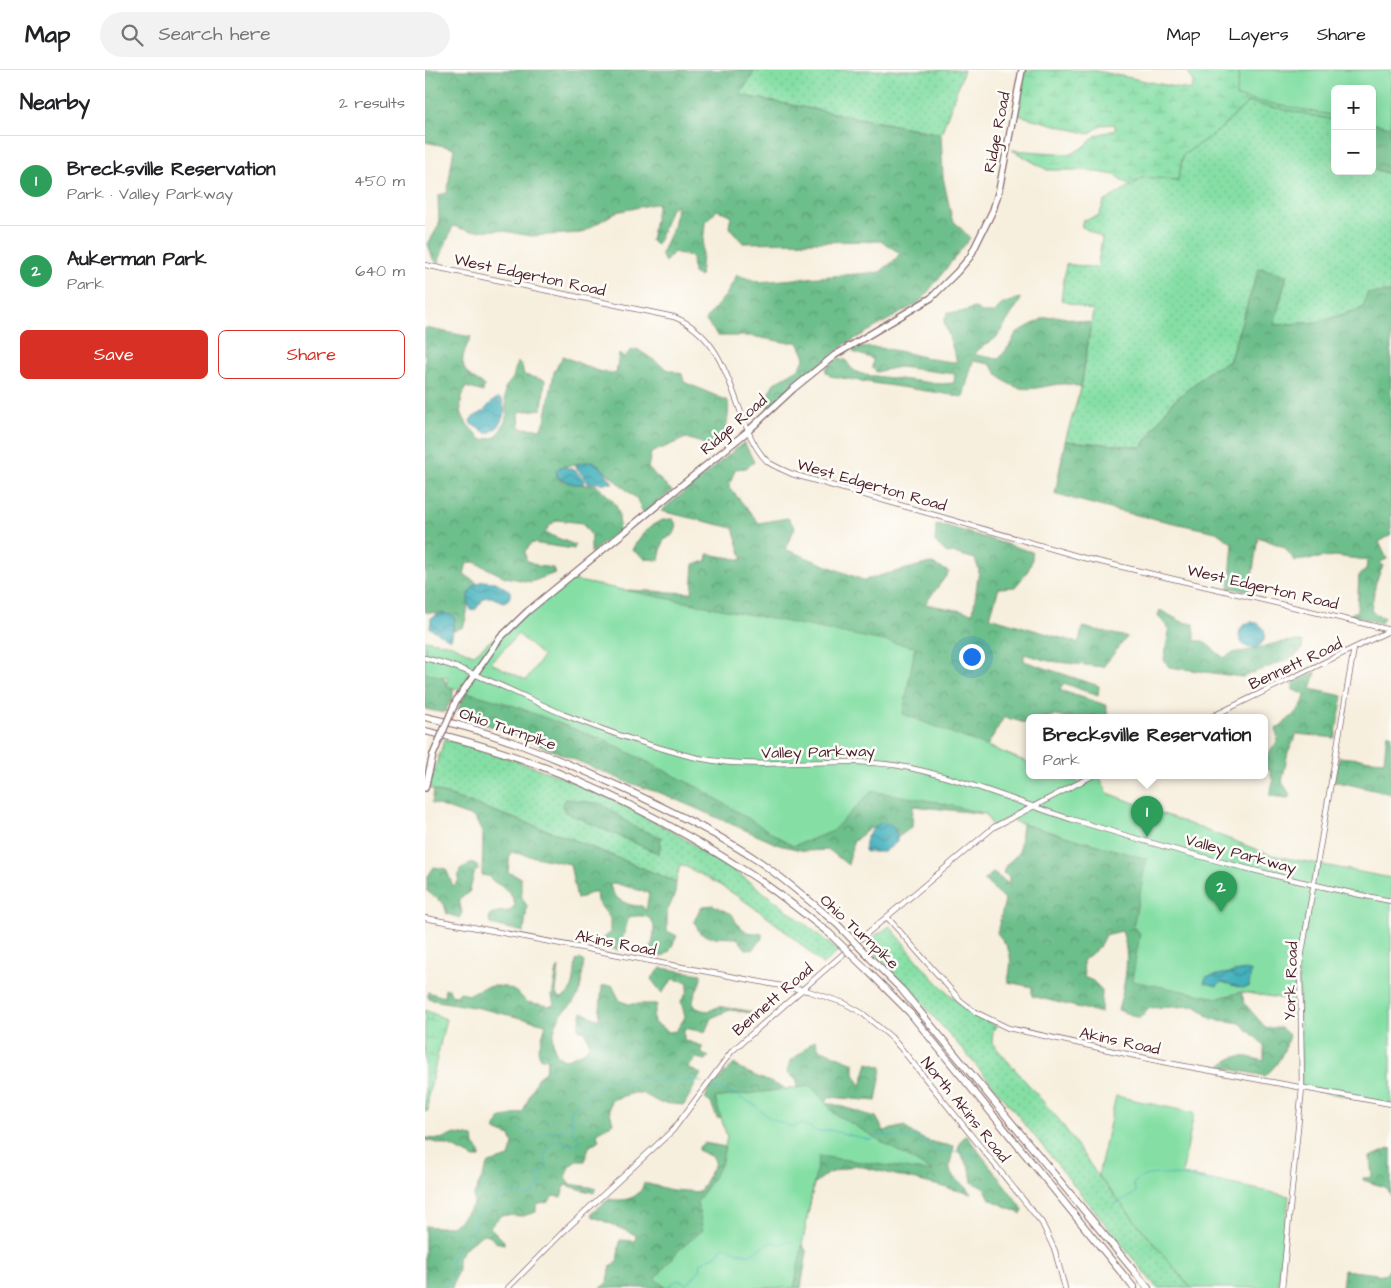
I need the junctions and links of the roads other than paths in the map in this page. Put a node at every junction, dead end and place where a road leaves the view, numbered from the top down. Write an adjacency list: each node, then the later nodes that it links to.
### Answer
1 (1022, 70): 3 (main road, Ridge Road)
2 (425, 265): 3 (street, West Edgerton Road)
3 (748, 431): 4 (street, West Edgerton Road); 7 (main road, Ridge Road)
4 (1391, 630): 5 (street, Bennett Road)
5 (1354, 648): 8 (street, Bennett Road); 14 (street, York Road)
6 (425, 658): 7 (street, Valley Parkway)
7 (473, 674): 12 (main road, Ridge Road, bridge); 13 (street, Valley Parkway)
8 (1217, 714)
9 (425, 717): 24 (highway, Ohio Turnpike, bridge)
10 (425, 731): 23 (highway, Ohio Turnpike, bridge)
11 (1086, 779): 13 (street, Bennett Road)
12 (425, 788)
13 (1032, 807): 14 (street, Valley Parkway); 16 (street, Bennett Road)
14 (1313, 884): 15 (street, Valley Parkway); 19 (street, York Road)
15 (1391, 902)
16 (887, 917): 18 (street, Bennett Road); 19 (street, Akins Road)
17 (425, 918): 18 (street, Akins Road)
18 (802, 990): 21 (street, Bennett Road); 22 (street, North Akins Road)
19 (1302, 1088): 20 (street, Akins Road); 25 (street, York Road)
20 (1391, 1104)
21 (508, 1288)
22 (1065, 1288)
23 (1134, 1288)
24 (1148, 1288)
25 (1282, 1288)

